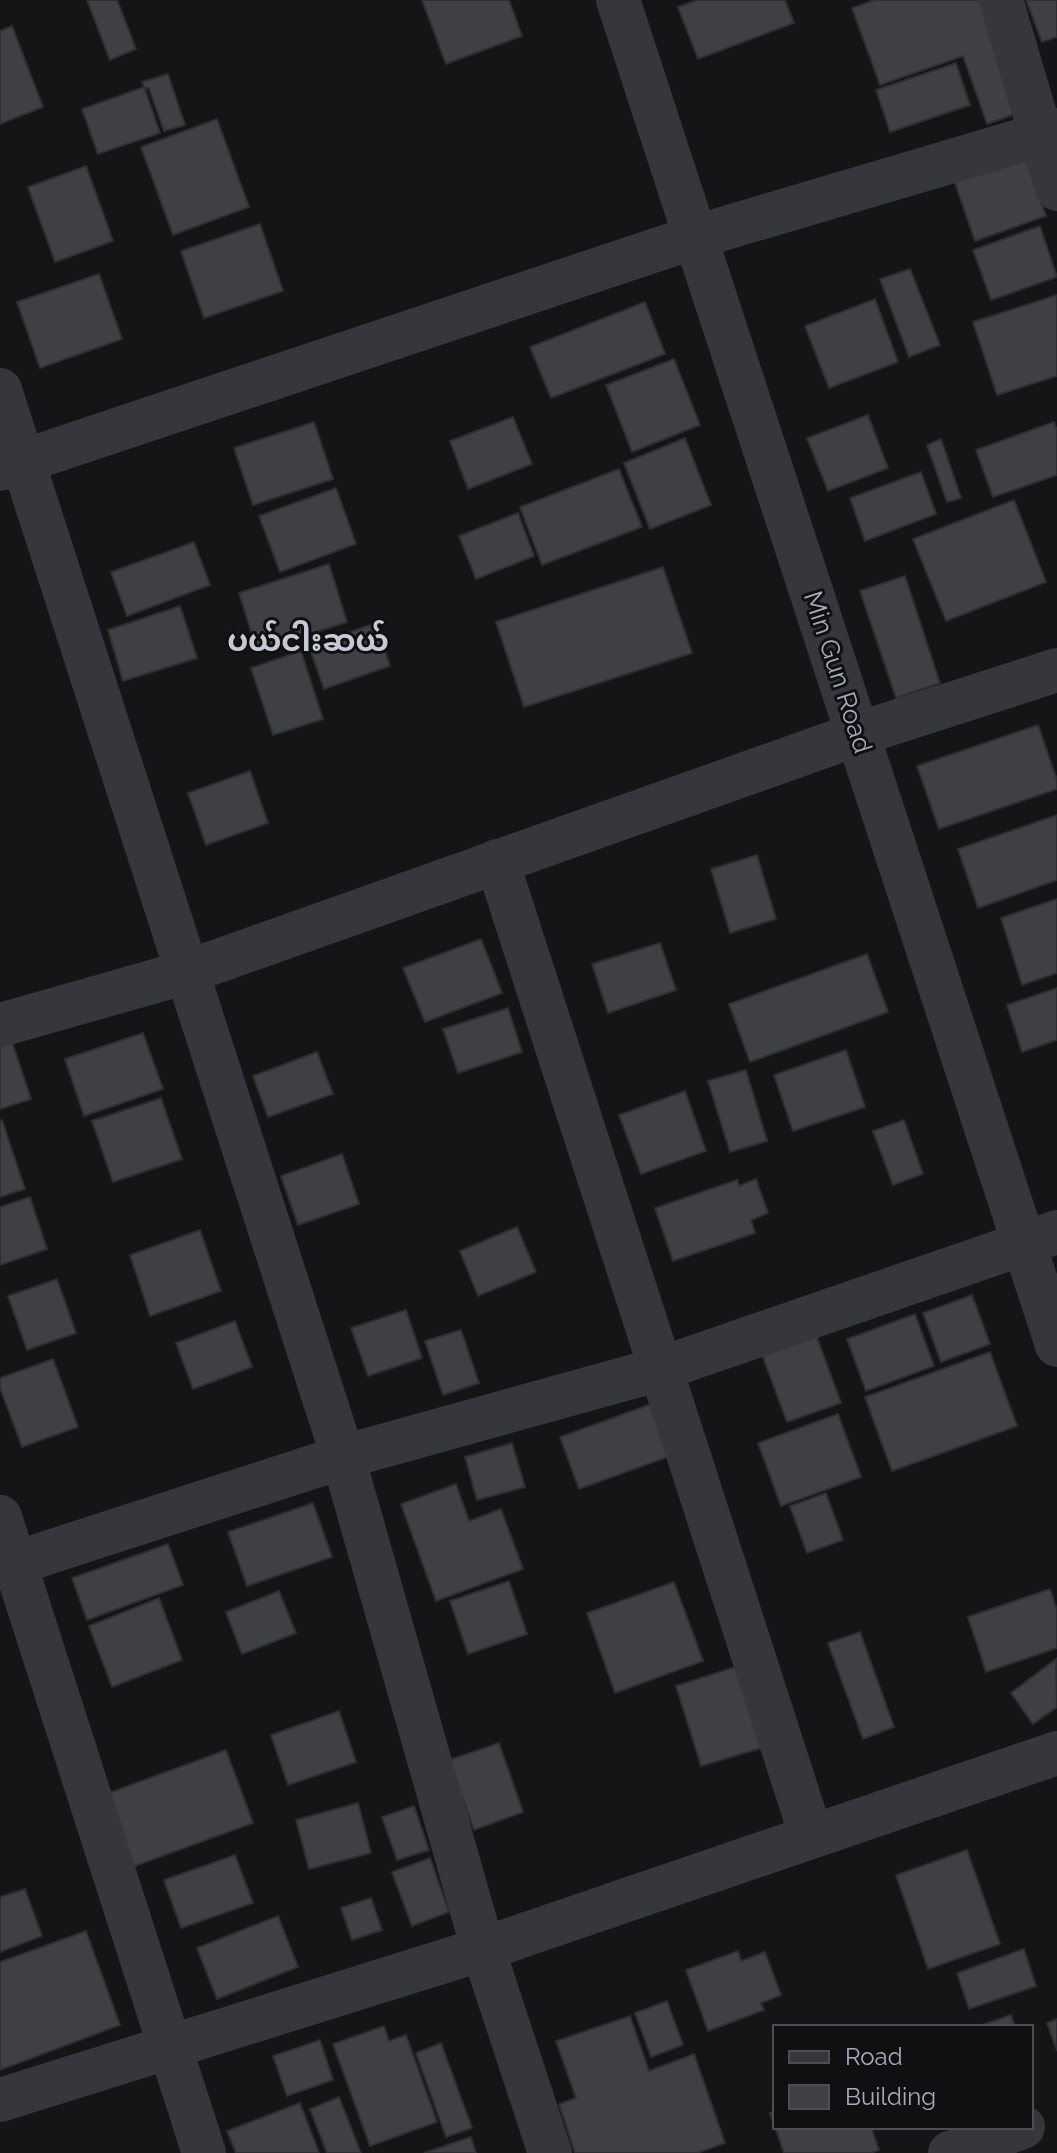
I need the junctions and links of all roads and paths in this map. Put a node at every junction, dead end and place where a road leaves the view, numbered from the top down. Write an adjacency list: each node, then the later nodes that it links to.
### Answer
1 (618, 0): 5 (street, Min Gun Road)
2 (1001, 0): 3 (street)
3 (1050, 132): 4 (street); 5 (street)
4 (1057, 189)
5 (695, 237): 7 (street); 9 (street, Min Gun Road)
6 (0, 390): 7 (street)
7 (12, 465): 11 (street)
8 (1057, 670): 9 (street)
9 (858, 734): 10 (street); 13 (street, Min Gun Road)
10 (497, 861): 11 (street); 15 (street)
11 (187, 972): 12 (street); 16 (street)
12 (0, 1025)
13 (1041, 1238): 14 (street, Min Gun Road); 15 (street)
14 (1057, 1345)
15 (660, 1369): 16 (street); 20 (street)
16 (343, 1457): 18 (street); 21 (street)
17 (0, 1517): 18 (street)
18 (7, 1566): 22 (street)
19 (1057, 1753): 20 (street)
20 (811, 1835): 21 (street)
21 (483, 1949): 22 (street); 28 (street)
22 (169, 2045): 23 (street); 27 (street)
23 (0, 2100)
24 (1057, 2115): 25 (street)
25 (1033, 2123)
26 (1017, 2129): 29 (street)
27 (204, 2153)
28 (550, 2153)
29 (950, 2153)

